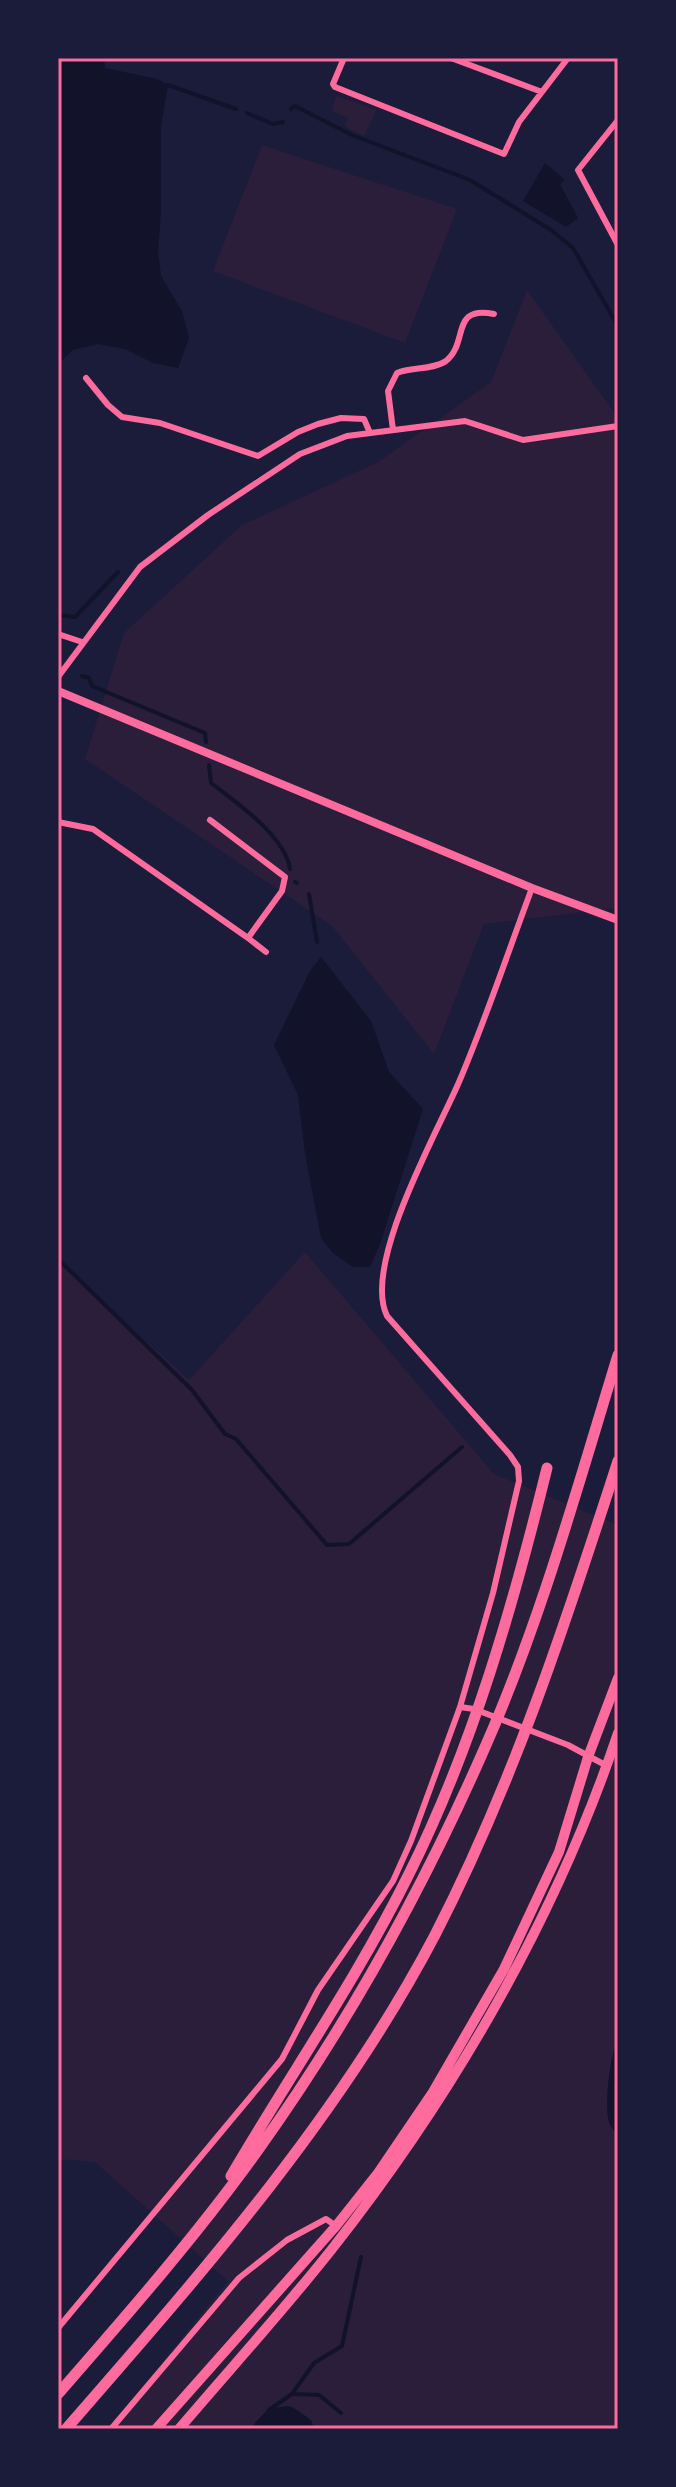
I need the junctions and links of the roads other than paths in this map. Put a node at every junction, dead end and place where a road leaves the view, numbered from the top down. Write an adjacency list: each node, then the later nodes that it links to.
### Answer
1 (344, 58): 4 (street)
2 (451, 58): 4 (street)
3 (568, 58): 4 (street)
4 (542, 92)
5 (618, 120): 6 (street)
6 (618, 245)
7 (494, 314): 10 (street)
8 (86, 378): 11 (street)
9 (618, 426): 10 (street)
10 (393, 430): 11 (street)
11 (370, 433): 13 (street)
12 (58, 634): 13 (street)
13 (82, 642): 14 (street)
14 (58, 677)
15 (58, 691): 18 (street)
16 (210, 820): 20 (street)
17 (58, 822): 20 (street)
18 (532, 888): 19 (street); 26 (street)
19 (618, 920)
20 (248, 938): 21 (street)
21 (266, 952)
22 (618, 1355): 30 (highway)
23 (618, 1461): 34 (highway)
24 (547, 1468): 30 (highway)
25 (618, 1678): 28 (main road)
26 (460, 1707): 28 (street); 32 (street)
27 (618, 1733): 29 (main road)
28 (588, 1757): 29 (street); 31 (main road)
29 (607, 1766): 37 (main road)
30 (204, 2221): 33 (highway)
31 (336, 2226): 35 (street); 36 (main road)
32 (58, 2328)
33 (58, 2394)
34 (66, 2429)
35 (111, 2429)
36 (156, 2429)
37 (179, 2429)

